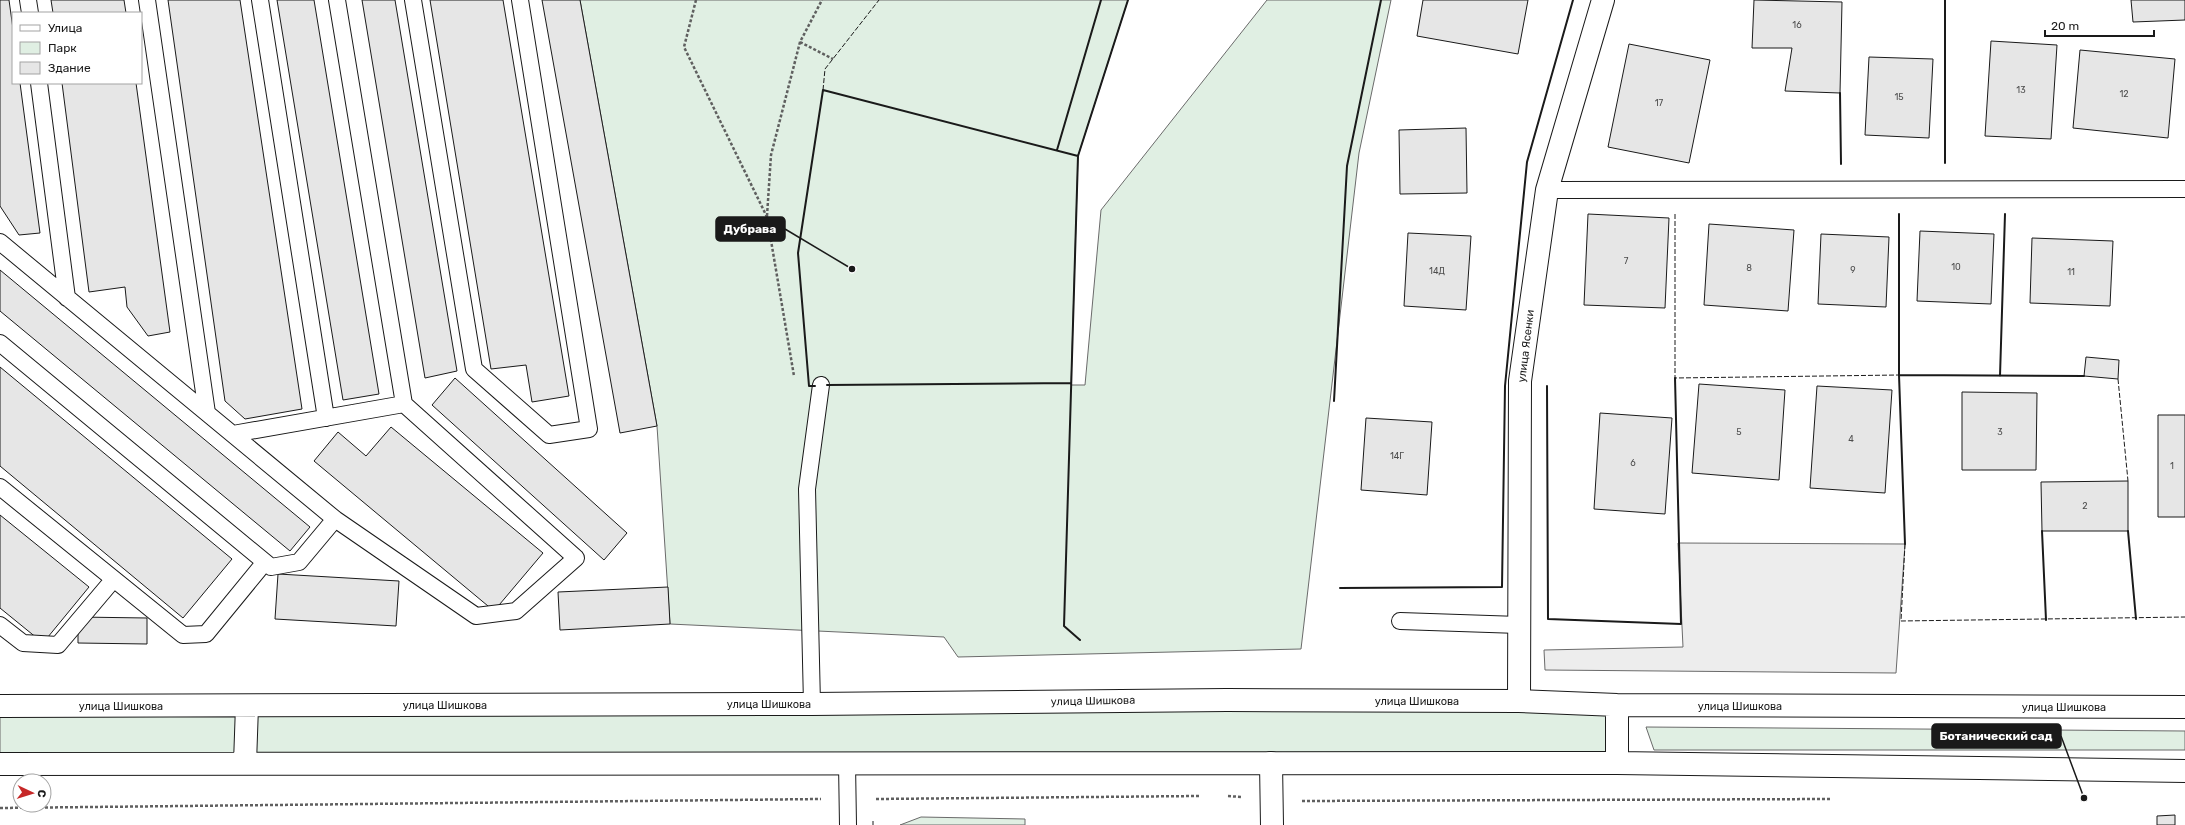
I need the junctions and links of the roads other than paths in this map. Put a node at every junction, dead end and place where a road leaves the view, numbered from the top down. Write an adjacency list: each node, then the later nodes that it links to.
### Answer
1 (28, 0): 8 (lane)
2 (147, 0): 17 (lane)
3 (260, 0): 18 (lane)
4 (337, 0): 16 (lane)
5 (413, 0): 6 (lane)
6 (520, 0)
7 (1604, 0): 11 (main road, улица Ясенки)
8 (30, 12)
9 (39, 84): 13 (lane)
10 (2185, 189): 11 (lane)
11 (1547, 190): 26 (main road, улица Ясенки)
12 (0, 242): 13 (lane)
13 (67, 298): 17 (lane)
14 (0, 343): 22 (lane)
15 (821, 386): 28 (lane)
16 (404, 404): 18 (lane); 21 (lane)
17 (207, 413): 19 (lane)
18 (326, 418): 19 (lane)
19 (233, 434): 21 (lane)
20 (0, 487): 23 (lane)
21 (334, 519): 22 (lane)
22 (264, 562): 23 (lane)
23 (113, 580): 25 (lane)
24 (1400, 621): 26 (lane)
25 (0, 625)
26 (1519, 625): 27 (main road, улица Ясенки)
27 (1519, 702): 28 (main road, улица Шишкова); 29 (main road, улица Шишкова)
28 (812, 704): 31 (main road, улица Шишкова)
29 (1617, 705): 32 (main road, улица Шишкова); 36 (main road)
30 (0, 706): 31 (main road, улица Шишкова)
31 (246, 706): 33 (main road)
32 (2185, 708)
33 (245, 763): 34 (main road); 37 (main road)
34 (847, 763): 35 (main road); 39 (lane)
35 (1271, 763): 36 (main road); 40 (main road)
36 (1617, 763): 38 (main road)
37 (0, 764)
38 (2185, 771)
39 (848, 825)
40 (1272, 825)

